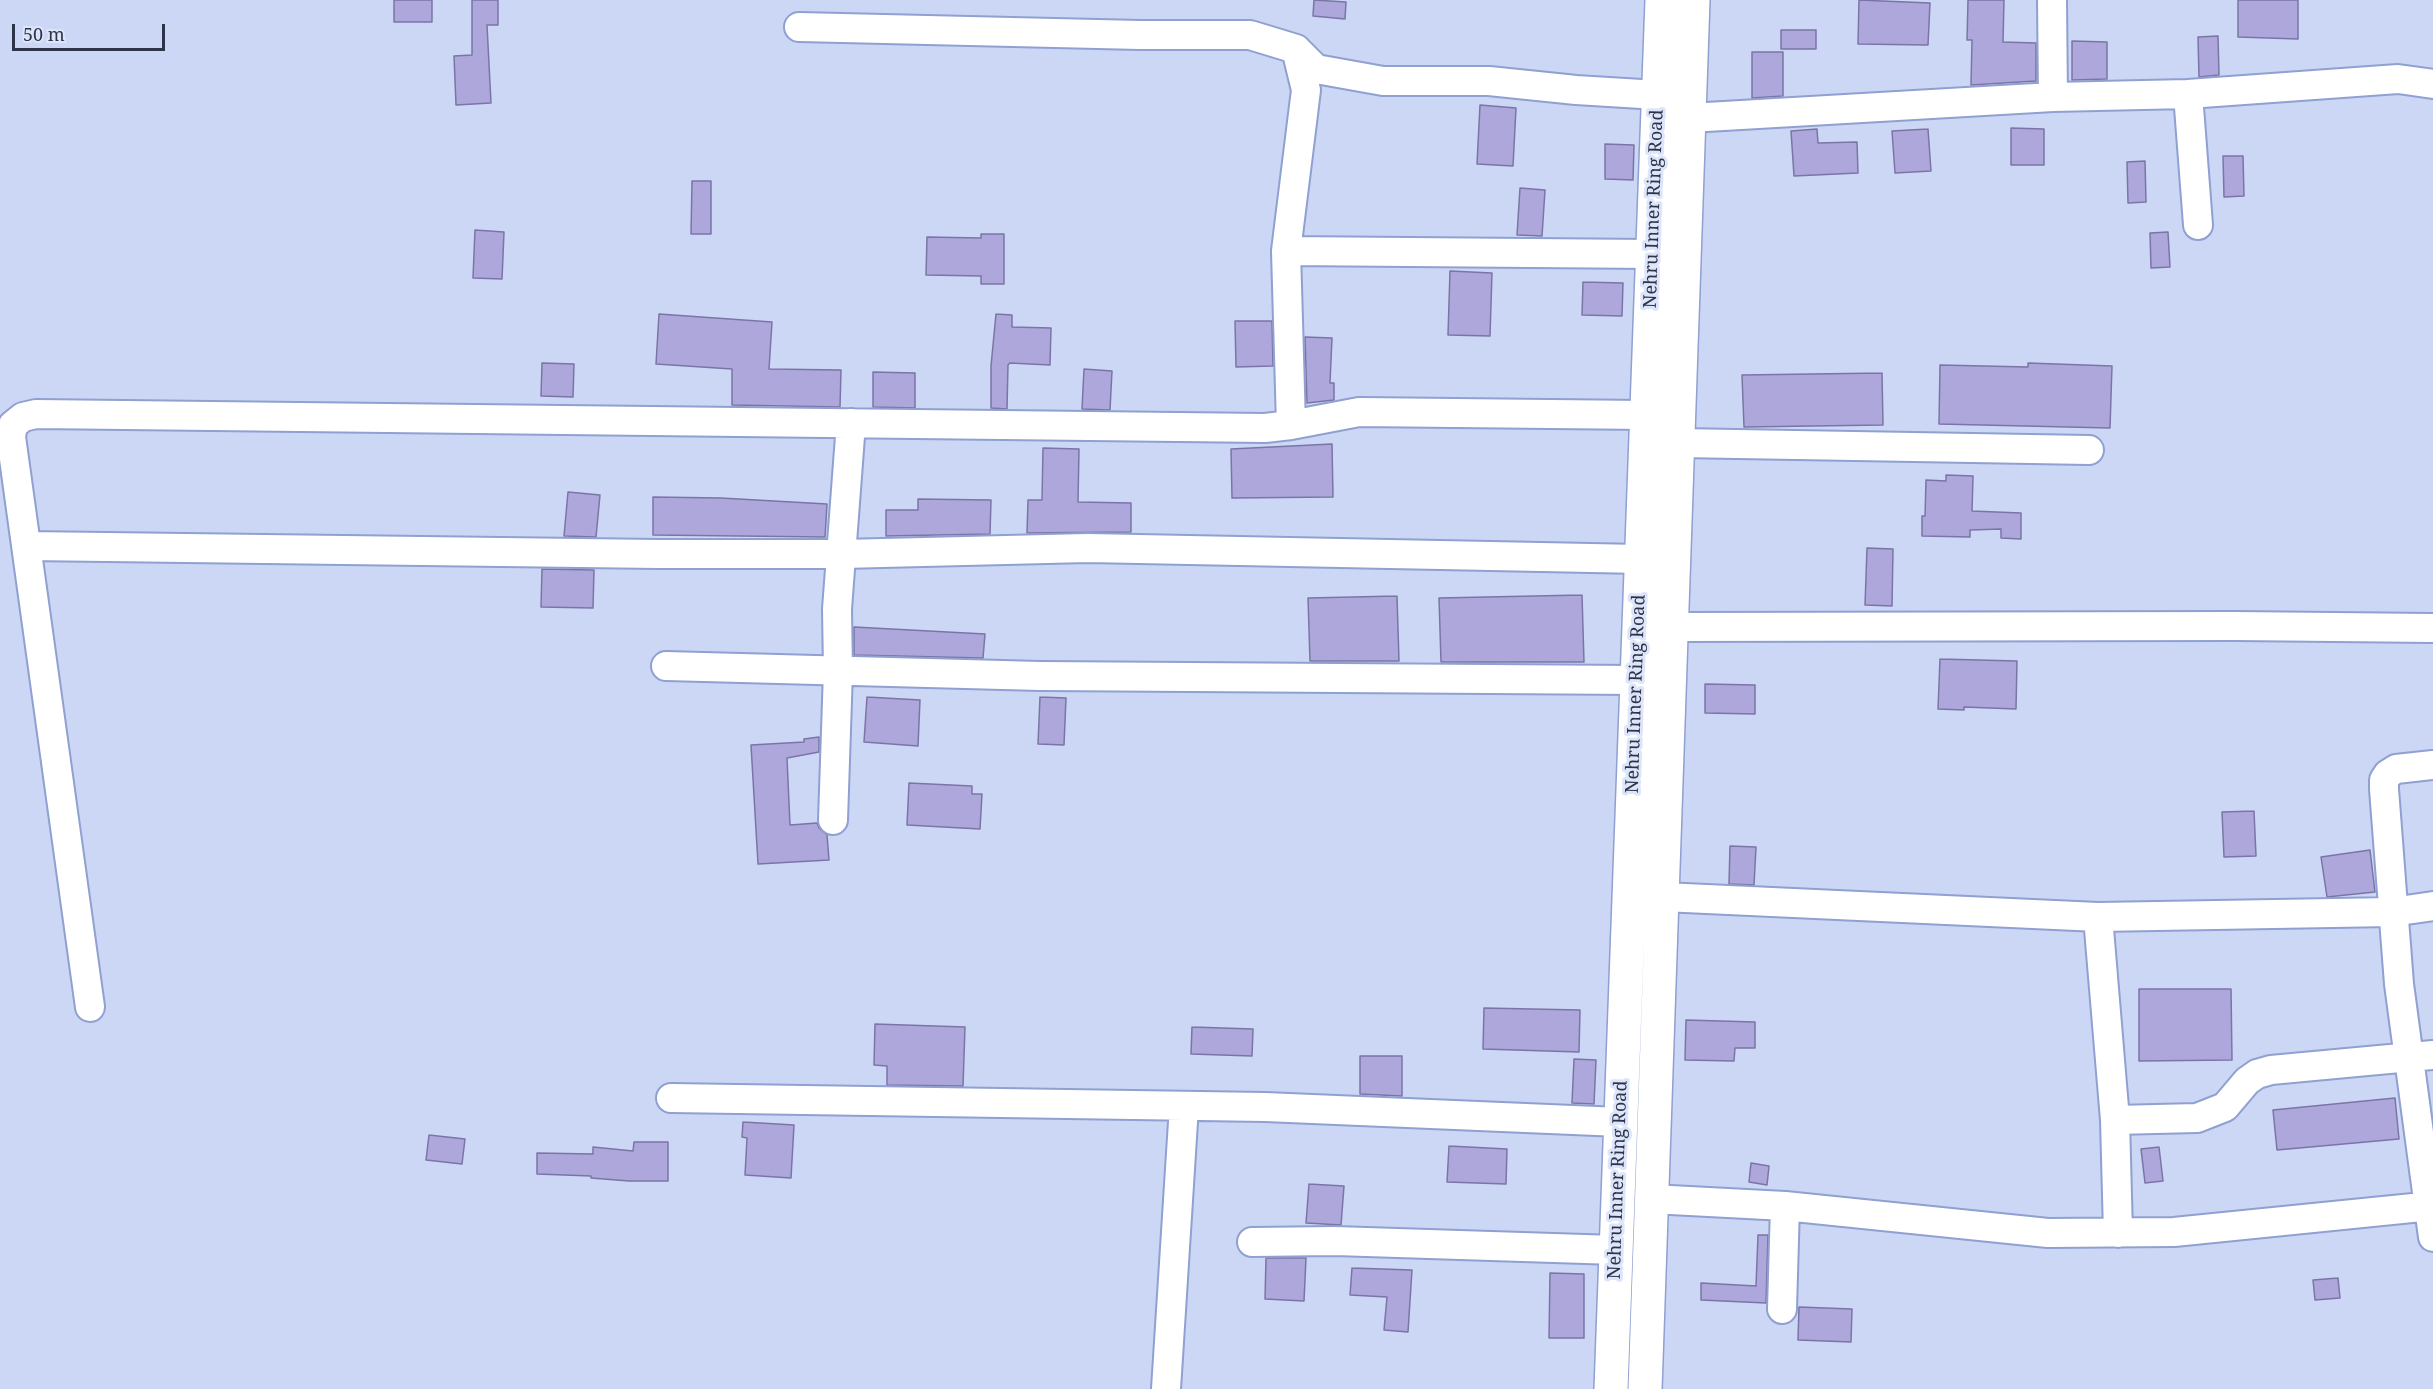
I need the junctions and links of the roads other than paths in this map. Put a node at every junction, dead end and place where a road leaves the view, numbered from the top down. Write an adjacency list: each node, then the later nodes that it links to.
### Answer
1 (1662, 0): 8 (main road, Nehru Inner Ring Road)
2 (1693, 0): 10 (main road)
3 (2052, 0): 9 (street)
4 (800, 27): 5 (street)
5 (1296, 49): 8 (street); 12 (street)
6 (2433, 84): 7 (street)
7 (2187, 94): 9 (street); 11 (street)
8 (1658, 95): 13 (main road, Nehru Inner Ring Road)
9 (2053, 97): 10 (street)
10 (1689, 118): 17 (main road)
11 (2198, 225)
12 (1286, 250): 13 (street); 16 (street)
13 (1652, 254): 14 (main road, Nehru Inner Ring Road)
14 (1646, 415): 16 (street); 21 (main road, Nehru Inner Ring Road)
15 (850, 423): 16 (street); 19 (street); 20 (street)
16 (1291, 425)
17 (1678, 443): 18 (street); 22 (main road)
18 (2089, 450)
19 (27, 546): 20 (street); 33 (street)
20 (842, 554): 21 (street); 25 (street)
21 (1641, 558): 26 (main road, Nehru Inner Ring Road)
22 (1672, 627): 23 (street); 29 (main road)
23 (2433, 628)
24 (666, 666): 25 (street)
25 (838, 671): 26 (street); 28 (street)
26 (1637, 680): 38 (main road, Nehru Inner Ring Road)
27 (2433, 765): 31 (street)
28 (833, 820)
29 (1663, 897): 32 (street); 39 (main road)
30 (2433, 906): 31 (street)
31 (2392, 912): 32 (street); 34 (street)
32 (2098, 917): 37 (street)
33 (90, 1007)
34 (2422, 1056): 37 (street); 41 (street)
35 (671, 1098): 36 (street)
36 (1184, 1106): 38 (street); 47 (street)
37 (2115, 1120): 42 (street)
38 (1620, 1122): 45 (main road, Nehru Inner Ring Road)
39 (1651, 1198): 40 (street); 49 (main road)
40 (1785, 1206): 42 (street); 46 (street)
41 (2431, 1206): 42 (street); 43 (street)
42 (2118, 1233)
43 (2433, 1237)
44 (1252, 1242): 45 (street)
45 (1616, 1250): 48 (main road, Nehru Inner Ring Road)
46 (1782, 1310)
47 (1166, 1389)
48 (1611, 1389)
49 (1645, 1389)

